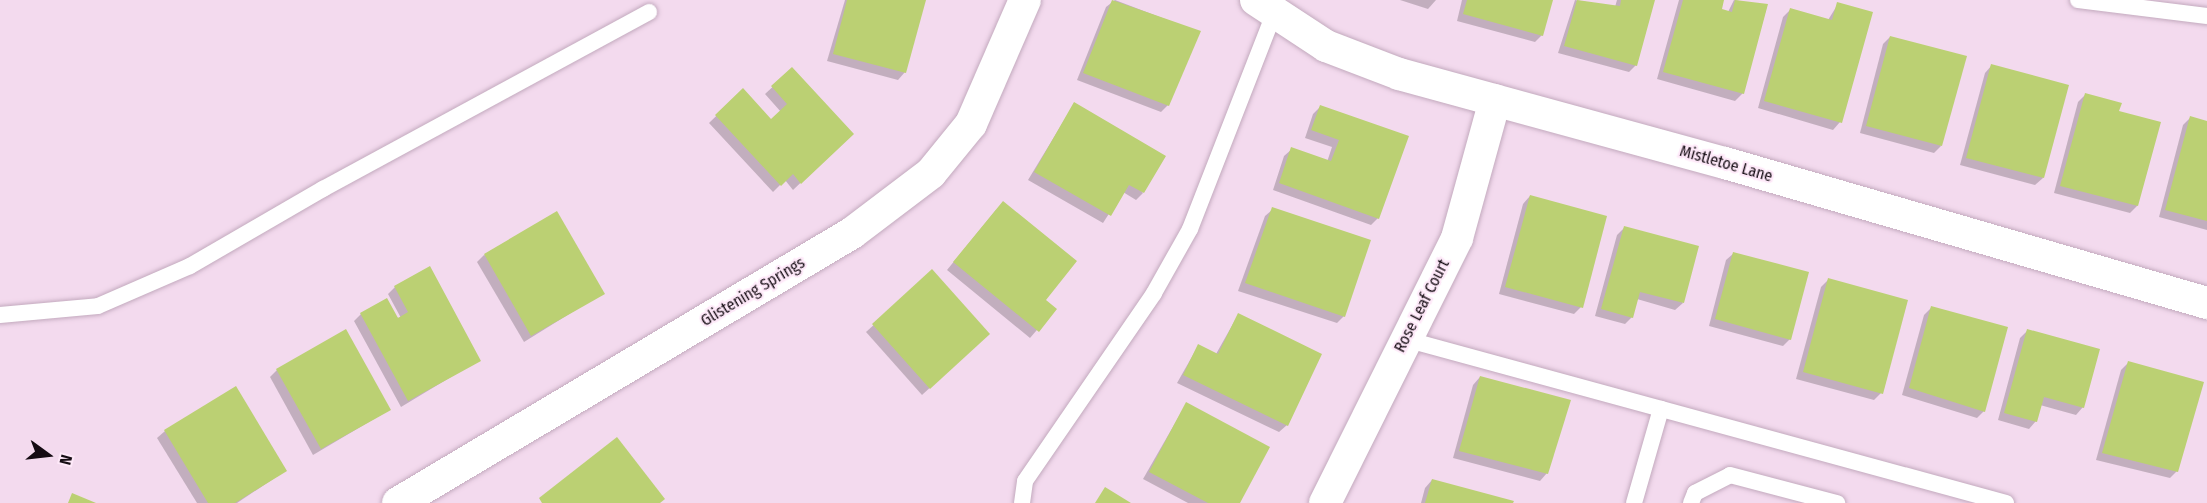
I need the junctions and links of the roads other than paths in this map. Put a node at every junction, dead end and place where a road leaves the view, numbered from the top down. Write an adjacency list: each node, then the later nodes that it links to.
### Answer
1 (1026, 0): 11 (street, Glistening Springs)
2 (2078, 0): 5 (lane)
3 (1265, 7): 6 (street, Mistletoe Lane); 12 (lane)
4 (649, 12): 8 (lane)
5 (2207, 16)
6 (1495, 100): 7 (street, Mistletoe Lane); 9 (street, Rose Leaf Court)
7 (2207, 303)
8 (0, 315)
9 (1405, 339): 10 (lane); 13 (street, Rose Leaf Court)
10 (1661, 409): 14 (lane); 17 (lane)
11 (398, 503)
12 (1022, 503)
13 (1325, 503)
14 (1634, 503)
15 (1691, 503): 16 (lane)
16 (1837, 503)
17 (2006, 503)

